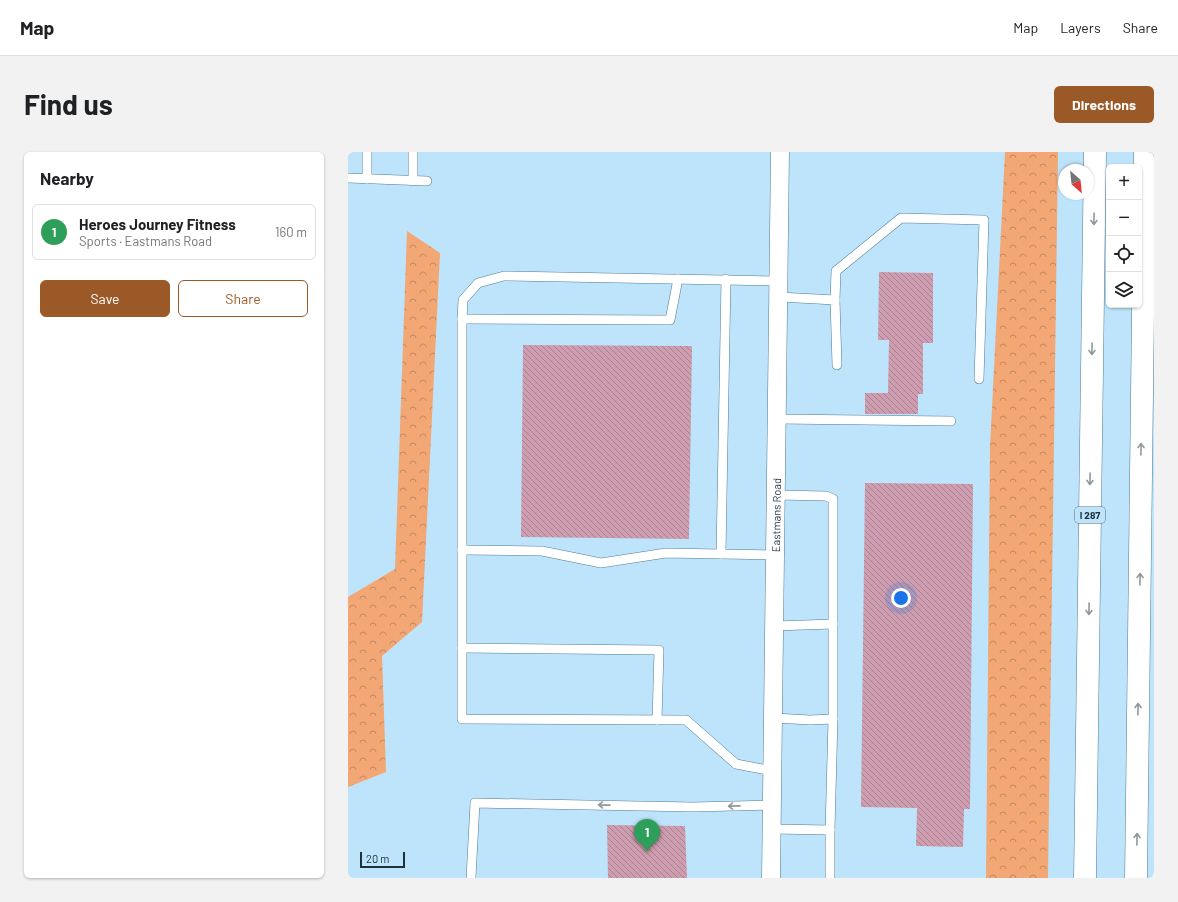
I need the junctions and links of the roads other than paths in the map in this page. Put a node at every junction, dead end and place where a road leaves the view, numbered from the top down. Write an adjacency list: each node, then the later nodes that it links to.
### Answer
1 (367, 152): 7 (lane)
2 (413, 152): 8 (lane)
3 (780, 152): 12 (street, Eastmans Road)
4 (1095, 152): 36 (highway, I 287, one-way to 36)
5 (1145, 152): 37 (highway, one-way to 5)
6 (348, 178): 7 (lane)
7 (367, 179): 8 (lane)
8 (413, 181): 9 (lane)
9 (427, 181)
10 (678, 279): 11 (lane); 14 (lane); 14 (lane)
11 (726, 280): 12 (lane); 21 (lane)
12 (779, 289): 13 (lane); 17 (street, Eastmans Road)
13 (835, 300): 15 (lane); 16 (lane)
14 (462, 318): 20 (lane)
15 (836, 365)
16 (979, 378)
17 (777, 419): 18 (lane); 19 (street, Eastmans Road)
18 (951, 421)
19 (776, 495): 22 (street, Eastmans Road); 23 (lane)
20 (462, 550): 21 (lane); 25 (lane)
21 (721, 554): 22 (lane)
22 (776, 555): 24 (street, Eastmans Road)
23 (833, 624): 24 (lane); 28 (lane)
24 (775, 626): 26 (street, Eastmans Road)
25 (462, 648): 27 (lane); 27 (lane)
26 (774, 718): 28 (lane); 29 (street, Eastmans Road)
27 (657, 720): 29 (lane)
28 (833, 720): 32 (lane)
29 (773, 772): 30 (street, Eastmans Road)
30 (773, 805): 31 (street, Eastmans Road); 33 (lane, one-way to 33)
31 (772, 829): 32 (lane); 34 (street, Eastmans Road)
32 (830, 830): 35 (lane)
33 (471, 878)
34 (771, 878)
35 (830, 878)
36 (1085, 878)
37 (1136, 878)

